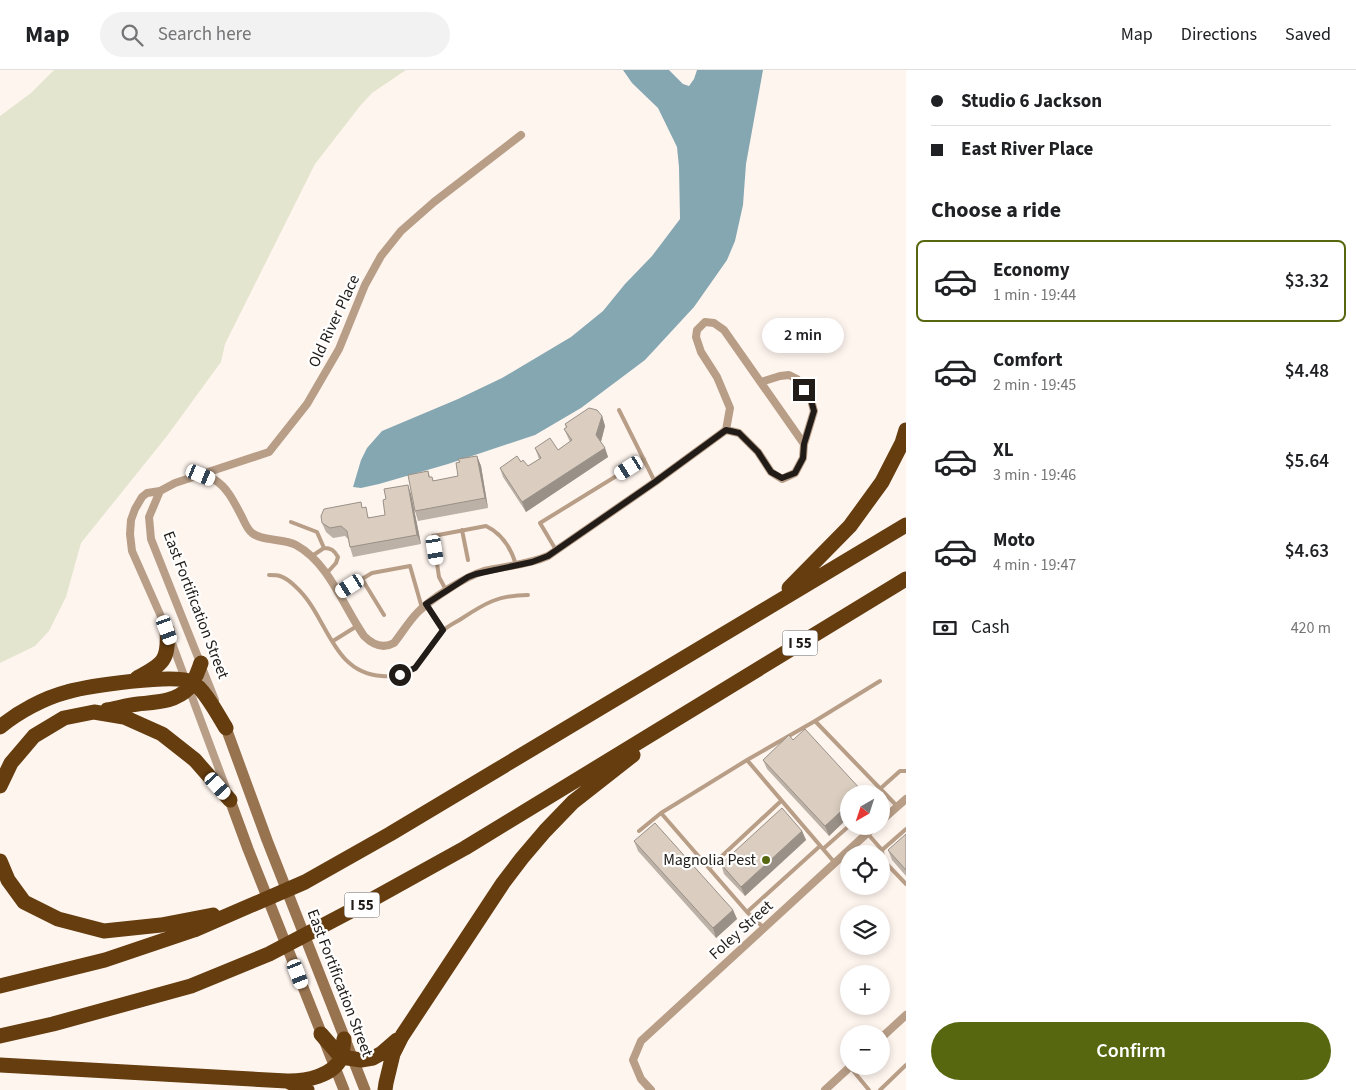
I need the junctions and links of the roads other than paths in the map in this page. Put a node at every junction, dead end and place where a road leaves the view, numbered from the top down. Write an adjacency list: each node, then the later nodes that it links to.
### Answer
1 (521, 135): 8 (street, Old River Place)
2 (761, 382): 4 (street); 6 (street); 6 (street)
3 (619, 410): 7 (lane)
4 (726, 430): 6 (street); 9 (street)
5 (906, 430): 26 (highway)
6 (804, 444)
7 (644, 459): 9 (lane); 15 (lane)
8 (201, 475): 10 (street, Old River Place); 16 (street)
9 (655, 482): 15 (street)
10 (160, 492): 30 (street); 33 (street, East Fortification Street)
11 (291, 522): 14 (lane)
12 (906, 525): 26 (highway)
13 (462, 530): 17 (lane); 18 (lane); 23 (lane)
14 (324, 548): 16 (lane); 19 (lane)
15 (556, 550): 18 (street)
16 (312, 556): 19 (street)
17 (468, 560)
18 (516, 565): 23 (street)
19 (326, 574): 24 (street)
20 (269, 575): 32 (lane)
21 (362, 579): 24 (lane); 27 (lane); 28 (lane)
22 (906, 579): 37 (highway, I 55)
23 (446, 591): 27 (street)
24 (338, 593): 29 (street)
25 (528, 595): 31 (lane)
26 (774, 604): 67 (highway)
27 (424, 606): 29 (street); 31 (lane)
28 (384, 615)
29 (357, 626): 32 (lane)
30 (167, 630): 35 (highway); 36 (street)
31 (443, 630): 32 (lane)
32 (333, 641)
33 (201, 663): 36 (highway); 41 (street, East Fortification Street)
34 (880, 681): 39 (lane)
35 (130, 682): 36 (highway); 40 (highway)
36 (189, 684): 38 (highway); 41 (highway); 49 (street)
37 (694, 708): 74 (highway, I 55); 75 (highway)
38 (94, 712): 46 (highway); 49 (highway)
39 (815, 721): 42 (lane); 44 (lane)
40 (0, 727)
41 (226, 728): 76 (street, East Fortification Street)
42 (747, 760): 50 (lane); 52 (lane)
43 (906, 771): 45 (lane)
44 (878, 785)
45 (884, 785)
46 (0, 786)
47 (890, 798): 51 (lane)
48 (906, 799): 51 (street)
49 (230, 800): 73 (street)
50 (781, 801): 61 (lane); 65 (lane)
51 (898, 806): 53 (street)
52 (661, 813): 55 (lane); 65 (lane)
53 (890, 813)
54 (906, 830): 60 (lane)
55 (639, 831)
56 (840, 833): 61 (lane)
57 (865, 835): 63 (street, Foley Street)
58 (869, 835): 59 (lane)
59 (878, 845)
60 (888, 845)
61 (821, 848): 63 (lane); 68 (lane)
62 (0, 861): 67 (highway)
63 (834, 863): 69 (street, Foley Street)
64 (890, 867): 66 (lane)
65 (710, 868): 68 (lane)
66 (906, 884)
67 (244, 908): 70 (highway)
68 (747, 912): 69 (lane)
69 (764, 928): 87 (street, Foley Street)
70 (0, 986)
71 (906, 1015): 72 (street)
72 (890, 1030)
73 (321, 1034): 77 (highway)
74 (0, 1036)
75 (402, 1036): 77 (highway); 86 (highway)
76 (344, 1039): 77 (highway)
77 (343, 1061): 82 (highway); 84 (street); 85 (street, East Fortification Street)
78 (0, 1065): 82 (highway)
79 (906, 1065): 90 (lane)
80 (841, 1075): 88 (street)
81 (857, 1075): 89 (lane)
82 (288, 1081): 83 (highway)
83 (307, 1090)
84 (344, 1090)
85 (365, 1090)
86 (385, 1090)
87 (651, 1090)
88 (825, 1090)
89 (869, 1090)
90 (880, 1090)

